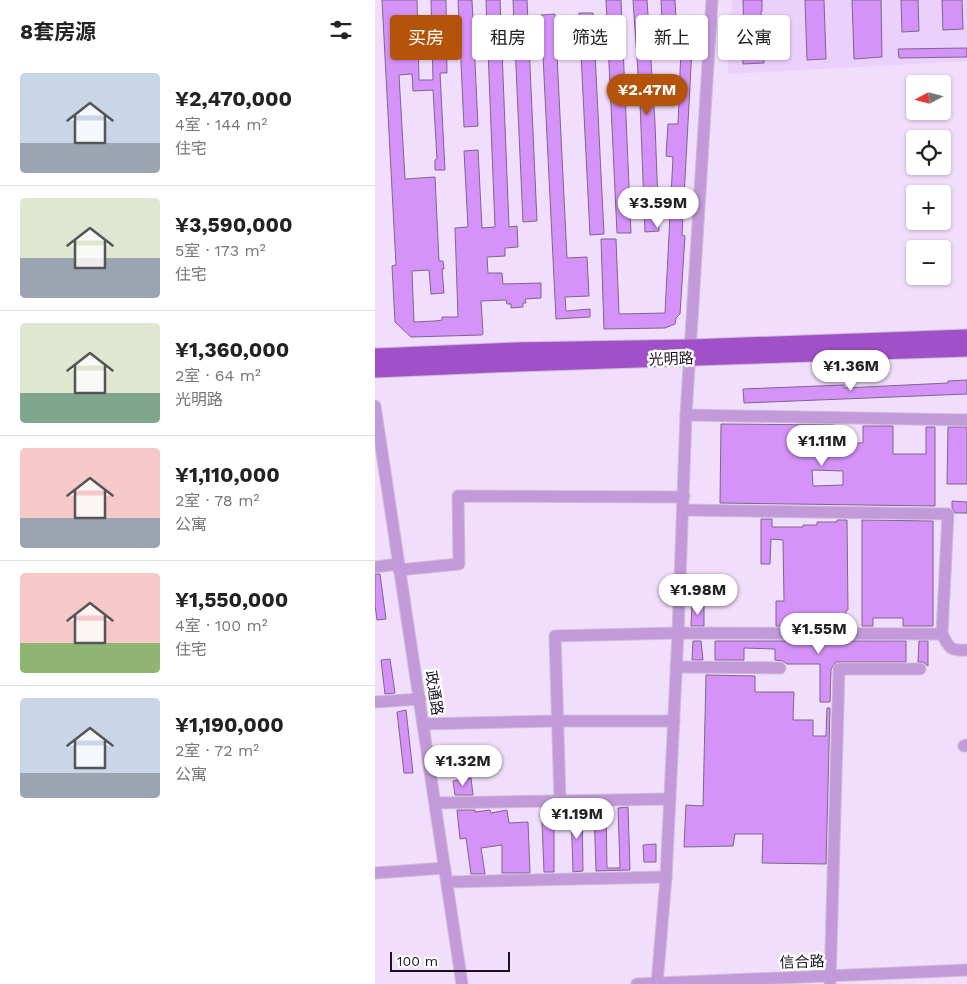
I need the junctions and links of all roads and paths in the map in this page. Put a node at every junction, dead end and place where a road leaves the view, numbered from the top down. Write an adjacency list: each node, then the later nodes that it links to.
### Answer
1 (712, 0): 4 (street)
2 (967, 337): 4 (main road, 光明路)
3 (967, 349): 4 (main road, 光明路)
4 (691, 353): 5 (main road, 光明路); 6 (main road, 光明路); 8 (street)
5 (375, 356)
6 (375, 370)
7 (375, 406): 10 (street, 政通路)
8 (686, 414): 9 (street); 11 (street)
9 (967, 420)
10 (379, 463): 14 (street, 政通路)
11 (684, 497): 12 (street); 14 (street)
12 (683, 510): 15 (street); 16 (street)
13 (375, 567): 14 (street)
14 (399, 567): 21 (street, 政通路)
15 (678, 634): 16 (street); 18 (street); 23 (street)
16 (942, 634): 17 (street)
17 (967, 650)
18 (676, 667): 19 (street); 24 (street)
19 (780, 668)
20 (920, 669): 35 (street)
21 (420, 699): 22 (street); 25 (street, 政通路)
22 (375, 702)
23 (557, 721): 24 (street); 25 (street); 27 (street)
24 (674, 721): 26 (street)
25 (423, 724): 28 (street, 政通路)
26 (670, 799): 27 (street); 31 (street)
27 (560, 800): 28 (street)
28 (436, 803): 29 (street, 政通路)
29 (445, 868): 30 (street); 32 (street, 政通路)
30 (375, 873)
31 (666, 877): 32 (street); 38 (street)
32 (447, 882): 36 (street, 政通路)
33 (967, 970): 34 (street, 信合路)
34 (900, 979): 35 (street, 信合路)
35 (830, 980): 38 (street, 信合路)
36 (462, 984)
37 (637, 984): 38 (street, 信合路)
38 (657, 984)

